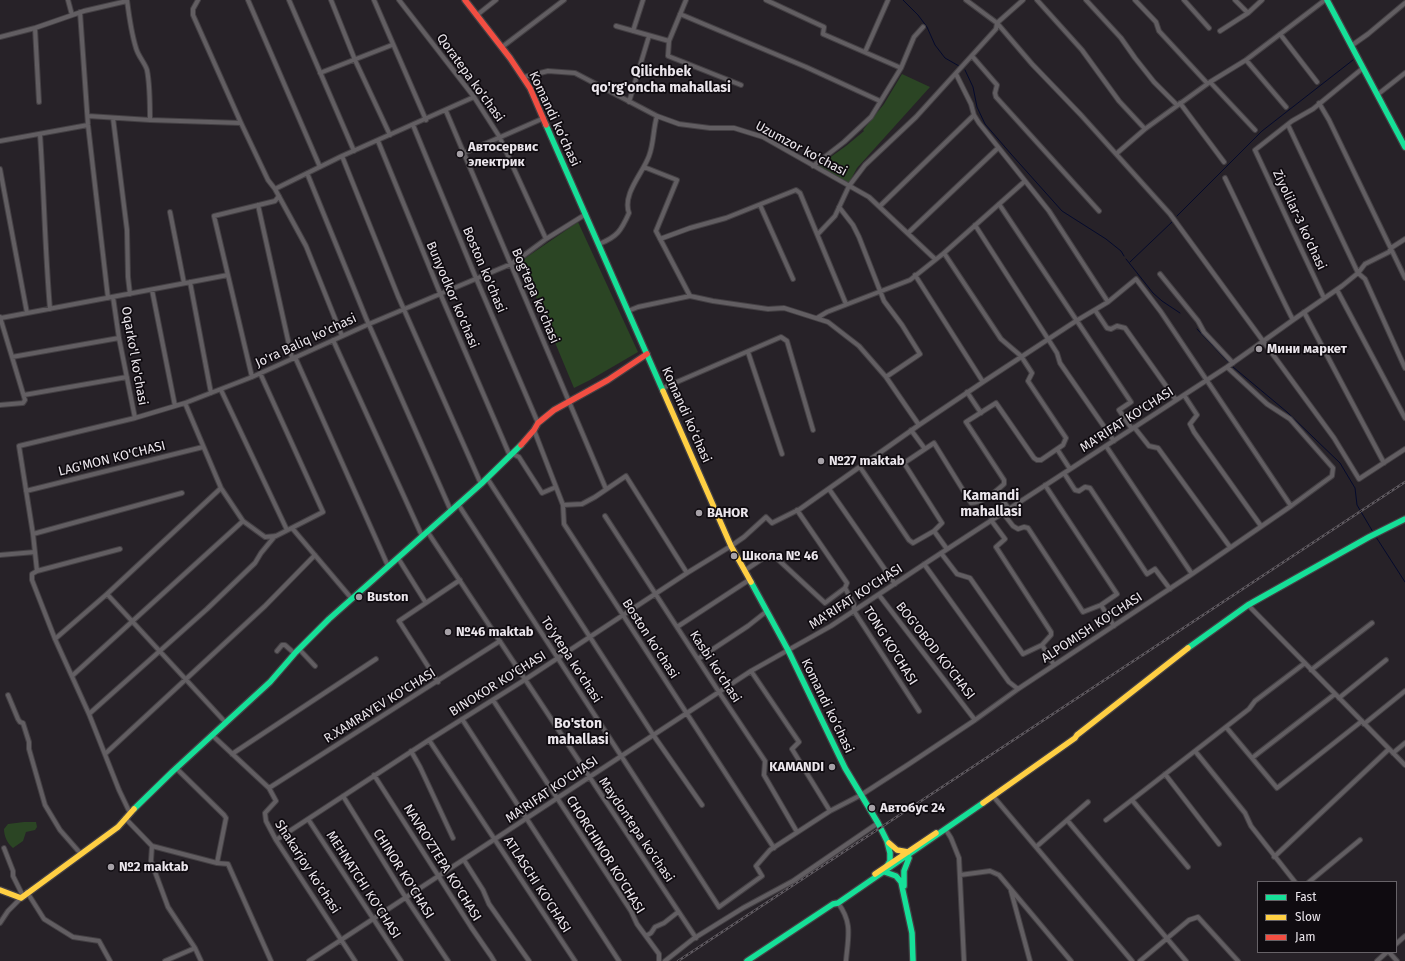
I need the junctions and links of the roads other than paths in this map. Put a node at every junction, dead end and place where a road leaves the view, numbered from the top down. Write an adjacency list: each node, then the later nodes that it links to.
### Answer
1 (68, 0): 29 (street)
2 (127, 0): 26 (street); 72 (street)
3 (198, 0): 74 (street)
4 (248, 0): 93 (street)
5 (289, 0): 51 (street)
6 (331, 0): 47 (street)
7 (374, 0): 42 (street)
8 (399, 0): 59 (street, Qoratepa ko'chasi)
9 (465, 0): 30 (main road, Komandi ko‘chasi)
10 (496, 0): 30 (street)
11 (564, 0): 44 (street)
12 (643, 0): 36 (street)
13 (686, 0): 28 (street)
14 (766, 0): 45 (street)
15 (888, 0): 45 (street)
16 (966, 0): 31 (street)
17 (1023, 0): 31 (street)
18 (1037, 0): 78 (street)
19 (1086, 0): 64 (street)
20 (1136, 0): 55 (street)
21 (1184, 0): 35 (street)
22 (1235, 0): 27 (street)
23 (1262, 0): 27 (street)
24 (1326, 0): 38 (street); 43 (main road)
25 (1405, 3): 43 (street)
26 (80, 12): 29 (street); 68 (street, Oqarko'l ko'chasi)
27 (1248, 13): 37 (street)
28 (680, 14): 41 (street); 60 (street)
29 (72, 15): 34 (street)
30 (477, 15): 44 (main road, Komandi ko‘chasi)
31 (997, 23): 46 (street); 89 (street)
32 (616, 26): 36 (street)
33 (923, 27): 49 (street)
34 (35, 28): 40 (street); 61 (street)
35 (1209, 28)
36 (633, 31): 39 (street)
37 (1220, 32)
38 (1280, 34): 48 (street); 56 (street)
39 (649, 36): 41 (street); 62 (street)
40 (0, 37)
41 (669, 41): 57 (street)
42 (392, 44): 47 (street); 73 (street)
43 (1351, 46): 50 (main road)
44 (502, 47): 54 (main road, Komandi ko‘chasi)
45 (865, 52): 49 (street)
46 (972, 56): 53 (street); 107 (street)
47 (355, 60): 51 (street); 81 (street)
48 (1246, 60): 55 (street); 65 (street)
49 (901, 68): 60 (street)
50 (1363, 68): 58 (main road); 63 (street)
51 (320, 73): 87 (street)
52 (1405, 73): 58 (street)
53 (956, 74): 67 (street); 99 (street)
54 (524, 77): 62 (street, Uzumzor ko'chasi); 71 (main road, Komandi ko‘chasi)
55 (1209, 82): 64 (street); 79 (street)
56 (1317, 82)
57 (741, 85)
58 (1377, 95): 85 (main road)
59 (474, 97): 66 (street); 82 (street, Qoratepa ko'chasi)
60 (880, 101): 92 (street)
61 (39, 102)
62 (629, 102): 69 (street, Uzumzor ko'chasi)
63 (1319, 103): 77 (street); 117 (street)
64 (1179, 104): 78 (street); 91 (street)
65 (1286, 107)
66 (446, 111): 73 (street); 88 (street, Bog'tepa ko'chasi)
67 (974, 115): 86 (street); 105 (street)
68 (88, 116): 70 (street); 75 (street, Oqarko'l ko'chasi)
69 (657, 116): 92 (street, Uzumzor ko'chasi); 94 (street)
70 (113, 118): 72 (street); 134 (street)
71 (544, 118): 82 (street); 109 (main road, Komandi ko‘chasi)
72 (150, 120): 74 (street)
73 (426, 120): 76 (street)
74 (241, 123): 100 (street)
75 (88, 125): 80 (street); 136 (street, Oqarko'l ko'chasi)
76 (413, 125): 81 (street); 125 (street, Boston ko'chasi)
77 (1288, 125): 121 (street); 137 (street, Ziyolilar-3 ko'chasi)
78 (1145, 128): 89 (street)
79 (1256, 130)
80 (40, 134): 84 (street); 140 (street)
81 (390, 135): 83 (street)
82 (499, 136): 88 (street); 113 (street, Qoratepa ko'chasi)
83 (378, 141): 87 (street); 133 (street, Bunyodkor ko'chasi)
84 (0, 142)
85 (1405, 147)
86 (998, 148): 98 (street); 111 (street)
87 (354, 151): 90 (street)
88 (464, 153): 120 (street, Bog'tepa ko'chasi)
89 (1116, 154): 155 (street)
90 (342, 156): 93 (street); 141 (street)
91 (1224, 162)
92 (813, 166): 99 (street, Uzumzor ko'chasi)
93 (320, 167): 96 (street)
94 (644, 167): 114 (street); 116 (street)
95 (0, 169): 144 (street)
96 (306, 173): 100 (street); 150 (street)
97 (1225, 178): 148 (street)
98 (1025, 181): 102 (street); 138 (street)
99 (850, 186): 105 (street, Uzumzor ko'chasi); 106 (street)
100 (275, 188): 101 (street)
101 (279, 196): 103 (street); 151 (street)
102 (999, 204): 110 (street); 149 (street)
103 (258, 205): 123 (street); 160 (street)
104 (760, 205): 112 (street); 114 (street); 127 (street)
105 (880, 206): 111 (street, Uzumzor ko'chasi)
106 (839, 207): 112 (street); 132 (street)
107 (1099, 211)
108 (170, 212): 129 (street)
109 (586, 214): 113 (street, Jo'ra Baliq ko'chasi); 116 (main road, Komandi ko‘chasi)
110 (975, 226): 118 (street); 154 (street)
111 (908, 233): 119 (street, Uzumzor ko'chasi)
112 (818, 234): 139 (street)
113 (546, 239): 120 (street, Jo'ra Baliq ko'chasi)
114 (660, 239): 135 (street)
115 (1405, 239): 117 (street, MA'RIFAT KO'CHASI)
116 (599, 244): 143 (main road, Komandi ko‘chasi)
117 (1391, 248): 121 (street, MA'RIFAT KO'CHASI); 126 (street)
118 (944, 253): 119 (street); 158 (street)
119 (935, 259): 124 (street)
120 (511, 264): 125 (street, Jo'ra Baliq ko'chasi); 177 (street, Bog'tepa ko'chasi)
121 (1358, 273): 131 (street, MA'RIFAT KO'CHASI); 163 (street)
122 (1160, 274): 161 (street)
123 (228, 275): 128 (street); 166 (street)
124 (915, 275): 132 (street); 169 (street)
125 (476, 278): 133 (street, Jo'ra Baliq ko'chasi); 184 (street, Boston ko'chasi)
126 (1405, 278)
127 (793, 280)
128 (190, 282): 129 (street); 173 (street)
129 (184, 283): 130 (street)
130 (152, 290): 134 (street); 180 (street)
131 (1336, 290): 137 (street, MA'RIFAT KO'CHASI); 183 (street)
132 (880, 292): 139 (street); 167 (street)
133 (440, 293): 141 (street, Jo'ra Baliq ko'chasi); 197 (street, Bunyodkor ko'chasi)
134 (130, 294): 136 (street)
135 (690, 296): 143 (street); 147 (street)
136 (111, 297): 140 (street); 152 (street, Oqarko'l ko'chasi)
137 (1324, 298): 145 (street, MA'RIFAT KO'CHASI)
138 (1108, 302): 142 (street); 168 (street)
139 (846, 304): 147 (street)
140 (50, 309): 144 (street)
141 (404, 309): 150 (street, Jo'ra Baliq ko'chasi); 203 (street)
142 (1095, 310): 149 (street); 176 (street)
143 (628, 311): 157 (main road, Komandi ko‘chasi)
144 (27, 312): 146 (street)
145 (1304, 312): 148 (street, MA'RIFAT KO'CHASI); 198 (street)
146 (0, 317): 159 (street)
147 (817, 318): 167 (street)
148 (1293, 320): 155 (street, MA'RIFAT KO'CHASI)
149 (1076, 321): 154 (street); 186 (street)
150 (368, 324): 151 (street, Jo'ra Baliq ko'chasi); 217 (street)
151 (342, 336): 153 (street, Jo'ra Baliq ko'chasi)
152 (119, 338): 159 (street); 165 (street, Oqarko'l ko'chasi)
153 (333, 340): 160 (street, Jo'ra Baliq ko'chasi); 230 (street)
154 (1048, 340): 158 (street); 190 (street)
155 (1263, 341): 161 (street, MA'RIFAT KO'CHASI); 198 (street)
156 (748, 352): 170 (street); 188 (street); 196 (street)
157 (647, 354): 170 (main road, Komandi ko‘chasi); 177 (main road)
158 (1021, 356): 169 (street); 194 (street)
159 (12, 357): 174 (street)
160 (293, 357): 164 (street, Jo'ra Baliq ko'chasi); 241 (street)
161 (1233, 363): 162 (street, MA'RIFAT KO'CHASI)
162 (1227, 368): 168 (street, MA'RIFAT KO'CHASI); 214 (street, ALPOMISH KO'CHASI)
163 (1405, 368)
164 (260, 373): 166 (street, Jo'ra Baliq ko'chasi); 224 (street)
165 (127, 377): 174 (street); 182 (street, Oqarko'l ko'chasi)
166 (252, 377): 171 (street, Jo'ra Baliq ko'chasi)
167 (886, 377): 185 (street)
168 (1207, 380): 175 (street, MA'RIFAT KO'CHASI); 214 (street)
169 (983, 382): 172 (street)
170 (663, 388): 231 (main road, Komandi ko‘chasi)
171 (221, 390): 173 (street, Jo'ra Baliq ko'chasi); 225 (street)
172 (967, 392): 181 (street); 185 (street)
173 (211, 393): 178 (street, Jo'ra Baliq ko'chasi)
174 (24, 395): 179 (street)
175 (1184, 395): 176 (street, MA'RIFAT KO'CHASI); 223 (street)
176 (1176, 400): 186 (street, MA'RIFAT KO'CHASI)
177 (568, 402): 184 (main road); 207 (street, Bog'tepa ko'chasi)
178 (185, 403): 180 (street, Jo'ra Baliq ko'chasi); 191 (street)
179 (0, 405)
180 (175, 406): 182 (street, Jo'ra Baliq ko'chasi)
181 (981, 413): 194 (street); 210 (street)
182 (135, 418): 209 (street, Jo'ra Baliq ko'chasi)
183 (1405, 418)
184 (538, 423): 187 (main road)
185 (919, 425): 189 (street)
186 (1133, 428): 190 (street, MA'RIFAT KO'CHASI); 232 (street)
187 (534, 430): 197 (main road); 205 (street, Boston ko'chasi)
188 (813, 430)
189 (911, 430): 193 (street); 199 (street)
190 (1114, 441): 192 (street, MA'RIFAT KO'CHASI)
191 (203, 446): 206 (street); 209 (street, LAG'MON KO'CHASI)
192 (1106, 446): 200 (street, MA'RIFAT KO'CHASI); 245 (street)
193 (925, 449): 210 (street); 227 (street)
194 (1057, 449): 200 (street)
195 (1405, 449): 198 (street)
196 (782, 454)
197 (512, 455): 202 (main road); 205 (street, Bunyodkor ko'chasi)
198 (1384, 463)
199 (860, 467): 208 (street); 227 (street)
200 (1070, 469): 201 (street, MA'RIFAT KO'CHASI)
201 (1064, 473): 204 (street, MA'RIFAT KO'CHASI); 250 (street)
202 (487, 478): 203 (main road); 265 (street)
203 (481, 484): 212 (main road)
204 (1045, 485): 215 (street, MA'RIFAT KO'CHASI); 256 (street)
205 (556, 487): 213 (street, Boston ko'chasi)
206 (221, 488): 222 (street); 251 (street)
207 (606, 489): 213 (street); 244 (street)
208 (829, 489): 216 (street); 248 (street)
209 (26, 491): 228 (street)
210 (996, 491): 215 (street)
211 (182, 493): 228 (street)
212 (458, 504): 217 (main road); 274 (street, To'ytepa ko'chasi)
213 (563, 505): 260 (street, Boston ko'chasi)
214 (1291, 506): 223 (street, ALPOMISH KO'CHASI)
215 (1009, 509): 218 (street, MA'RIFAT KO'CHASI)
216 (797, 510): 231 (street, BINOKOR KO'CHASI); 249 (street, TONG KO'CHASI)
217 (451, 511): 226 (main road)
218 (1003, 513): 221 (street, MA'RIFAT KO'CHASI); 256 (street)
219 (606, 516): 252 (street, Kasbi ko'chasi)
220 (1405, 519): 257 (main road)
221 (991, 520): 234 (street, MA'RIFAT KO'CHASI); 268 (street)
222 (243, 521): 229 (street); 261 (street)
223 (1261, 526): 232 (street, ALPOMISH KO'CHASI)
224 (292, 528): 225 (street); 238 (street)
225 (287, 530): 229 (street)
226 (428, 531): 230 (main road); 246 (street, Maydontepa ko'chasi)
227 (934, 531): 234 (street)
228 (33, 534): 235 (street)
229 (276, 536): 271 (street)
230 (422, 536): 239 (main road)
231 (731, 546): 243 (main road, Komandi ko‘chasi); 244 (street, BINOKOR KO'CHASI)
232 (1230, 547): 245 (street, ALPOMISH KO'CHASI)
233 (120, 549): 242 (street)
234 (947, 549): 236 (street, MA'RIFAT KO'CHASI)
235 (35, 552): 237 (street); 242 (street)
236 (941, 553): 240 (street, MA'RIFAT KO'CHASI); 268 (street)
237 (0, 554)
238 (315, 554): 254 (street); 284 (street)
239 (398, 558): 241 (main road); 255 (street)
240 (924, 564): 248 (street, MA'RIFAT KO'CHASI); 287 (street)
241 (388, 566): 254 (main road)
242 (36, 571): 266 (street)
243 (744, 571): 247 (main road, Komandi ko‘chasi); 249 (street)
244 (688, 573): 252 (street, BINOKOR KO'CHASI)
245 (1192, 574): 250 (street, ALPOMISH KO'CHASI)
246 (460, 580): 255 (street); 267 (street, Maydontepa ko'chasi)
247 (749, 580): 259 (main road, Komandi ko‘chasi); 264 (street)
248 (895, 584): 253 (street, MA'RIFAT KO'CHASI)
249 (845, 588): 258 (street, TONG KO'CHASI)
250 (1170, 589): 263 (street, ALPOMISH KO'CHASI)
251 (107, 594): 261 (street); 266 (street)
252 (656, 594): 260 (street, BINOKOR KO'CHASI); 264 (street, Kasbi ko'chasi)
253 (879, 595): 258 (street, MA'RIFAT KO'CHASI); 298 (street, BOG'OBOD KO'CHASI)
254 (352, 599): 269 (main road)
255 (426, 602): 286 (street)
256 (1101, 605): 263 (street)
257 (1248, 605): 278 (street); 302 (main road)
258 (854, 610): 270 (street, MA'RIFAT KO'CHASI); 294 (street, TONG KO'CHASI)
259 (767, 611): 270 (main road, Komandi ko‘chasi); 276 (street)
260 (623, 616): 265 (street, BINOKOR KO'CHASI); 296 (street, Boston ko'chasi)
261 (133, 622): 271 (street); 283 (street)
262 (1372, 623): 281 (street)
263 (1114, 626): 279 (street, ALPOMISH KO'CHASI)
264 (676, 627): 276 (street, Kasbi ko'chasi)
265 (591, 637): 274 (street, BINOKOR KO'CHASI); 304 (street)
266 (55, 639): 283 (street)
267 (500, 641): 285 (street, Maydontepa ko'chasi); 286 (street, R.XAMRAYEV KO'CHASI)
268 (1042, 645): 279 (street)
269 (299, 649): 273 (main road); 280 (street)
270 (788, 650): 282 (street, MA'RIFAT KO'CHASI); 321 (main road, Komandi ko‘chasi)
271 (159, 651): 284 (street); 295 (street)
272 (276, 651): 273 (street)
273 (294, 653): 300 (main road)
274 (559, 658): 285 (street, BINOKOR KO'CHASI); 313 (street, To'ytepa ko'chasi)
275 (376, 659): 312 (street)
276 (698, 659): 289 (street, Kasbi ko'chasi)
277 (1386, 660): 292 (street)
278 (1305, 663): 281 (street); 301 (street)
279 (1054, 665): 287 (street, ALPOMISH KO'CHASI)
280 (315, 666)
281 (1311, 670): 290 (street)
282 (751, 671): 289 (street, MA'RIFAT KO'CHASI); 328 (street)
283 (72, 676): 295 (street)
284 (186, 679): 300 (street); 311 (street)
285 (526, 679): 293 (street, BINOKOR KO'CHASI); 319 (street, Maydontepa ko'chasi)
286 (438, 682): 320 (street, R.XAMRAYEV KO'CHASI)
287 (1018, 689): 298 (street, ALPOMISH KO'CHASI)
288 (1405, 691): 299 (street)
289 (719, 692): 296 (street, MA'RIFAT KO'CHASI); 337 (street, Kasbi ko'chasi)
290 (1336, 694): 292 (street); 314 (street)
291 (8, 695): 348 (street)
292 (1339, 698): 299 (street)
293 (493, 700): 297 (street, BINOKOR KO'CHASI); 324 (street, CHORCHINOR KO'CHASI)
294 (919, 711)
295 (89, 714): 311 (street)
296 (687, 714): 304 (street, MA'RIFAT KO'CHASI); 347 (street, Boston ko'chasi)
297 (462, 720): 305 (street, BINOKOR KO'CHASI); 332 (street)
298 (975, 720): 321 (street, ALPOMISH KO'CHASI)
299 (1363, 722): 307 (street); 314 (street)
300 (226, 723): 303 (main road)
301 (1226, 727): 309 (street); 314 (street)
302 (1077, 734): 323 (main road); 349 (main road)
303 (212, 735): 312 (street); 316 (main road)
304 (654, 736): 313 (street, MA'RIFAT KO'CHASI); 327 (street)
305 (429, 740): 308 (street, BINOKOR KO'CHASI); 340 (street, ATLASCHI KO'CHASI)
306 (1405, 743): 310 (street)
307 (1389, 749): 310 (street); 350 (street)
308 (411, 751): 318 (street, BINOKOR KO'CHASI); 338 (street)
309 (1195, 751): 317 (street); 350 (street)
310 (1393, 753): 315 (street)
311 (105, 754): 329 (street)
312 (232, 754): 320 (street)
313 (621, 757): 319 (street, MA'RIFAT KO'CHASI); 366 (street, To'ytepa ko'chasi)
314 (1252, 758)
315 (1405, 765)
316 (176, 768): 329 (main road); 352 (street)
317 (1165, 774): 325 (street); 343 (street)
318 (374, 775): 322 (street, BINOKOR KO'CHASI); 357 (street, NAVRO'ZTEPA KO'CHASI)
319 (589, 777): 324 (street, MA'RIFAT KO'CHASI); 367 (street, Maydontepa ko'chasi)
320 (270, 788): 339 (street, Shakarjoy ko'chasi)
321 (861, 795): 328 (street, ALPOMISH KO'CHASI); 335 (main road, Komandi ko‘chasi)
322 (343, 796): 331 (street, BINOKOR KO'CHASI); 363 (street, CHINOR KO'CHASI)
323 (993, 796): 336 (main road); 345 (street)
324 (557, 799): 332 (street, MA'RIFAT KO'CHASI); 370 (street, CHORCHINOR KO'CHASI)
325 (1132, 800): 334 (street); 354 (street)
326 (1088, 802): 333 (street)
327 (702, 805)
328 (830, 811): 337 (street, ALPOMISH KO'CHASI)
329 (130, 813): 330 (main road)
330 (125, 818): 344 (street); 348 (main road)
331 (308, 819): 339 (street, BINOKOR KO'CHASI); 368 (street, MEHNATCHI KO'CHASI)
332 (527, 819): 340 (street, MA'RIFAT KO'CHASI); 390 (street)
333 (1067, 820): 345 (street); 373 (street)
334 (1106, 820)
335 (878, 823): 342 (main road, Komandi ko‘chasi); 372 (street)
336 (946, 830): 349 (main road); 356 (street)
337 (797, 832): 347 (street, ALPOMISH KO'CHASI)
338 (453, 838)
339 (276, 840): 374 (street, Shakarjoy ko'chasi)
340 (495, 840): 351 (street, MA'RIFAT KO'CHASI); 389 (street, ATLASCHI KO'CHASI)
341 (1360, 840): 359 (street)
342 (887, 841): 349 (main road, Komandi ko‘chasi); 353 (main road, Komandi ko‘chasi)
343 (1219, 844)
344 (152, 846): 352 (street); 376 (street)
345 (1036, 847): 399 (street)
346 (4, 848): 362 (street)
347 (774, 848): 366 (street, ALPOMISH KO'CHASI)
348 (81, 854): 362 (main road)
349 (909, 854): 353 (main road); 355 (main road); 364 (main road)
350 (1274, 857): 358 (street)
351 (464, 860): 357 (street, MA'RIFAT KO'CHASI); 388 (street)
352 (217, 863): 382 (street)
353 (887, 866): 365 (main road)
354 (1188, 867)
355 (885, 872): 364 (main road); 365 (main road)
356 (960, 875): 360 (street); 396 (street)
357 (439, 876): 363 (street, MA'RIFAT KO'CHASI); 387 (street, NAVRO'ZTEPA KO'CHASI)
358 (1294, 881)
359 (1310, 881)
360 (1011, 888): 397 (street); 398 (street)
361 (0, 890): 362 (main road)
362 (24, 895): 369 (street); 379 (street)
363 (406, 898): 368 (street, MA'RIFAT KO'CHASI); 386 (street, CHINOR KO'CHASI)
364 (905, 900): 395 (main road)
365 (836, 903): 393 (main road); 394 (street)
366 (719, 907)
367 (678, 912): 370 (street); 372 (street, Maydontepa ko'chasi)
368 (374, 919): 374 (street, MA'RIFAT KO'CHASI); 385 (street, MEHNATCHI KO'CHASI)
369 (0, 922)
370 (646, 936): 391 (street, CHORCHINOR KO'CHASI)
371 (1405, 936): 375 (street)
372 (696, 938): 392 (street)
373 (1167, 938): 400 (street); 401 (street); 402 (street)
374 (342, 940): 383 (street, MA'RIFAT KO'CHASI); 384 (street, Shakarjoy ko'chasi)
375 (1397, 943)
376 (195, 948): 380 (street); 381 (street)
377 (1387, 953): 403 (street)
378 (1389, 953): 404 (street)
379 (110, 961)
380 (165, 961)
381 (201, 961)
382 (270, 961)
383 (309, 961)
384 (355, 961)
385 (401, 961)
386 (448, 961)
387 (494, 961)
388 (529, 961)
389 (575, 961)
390 (619, 961)
391 (660, 961)
392 (665, 961)
393 (747, 961)
394 (846, 961)
395 (913, 961)
396 (964, 961)
397 (1030, 961)
398 (1071, 961)
399 (1132, 961)
400 (1140, 961)
401 (1186, 961)
402 (1238, 961)
403 (1377, 961)
404 (1397, 961)

